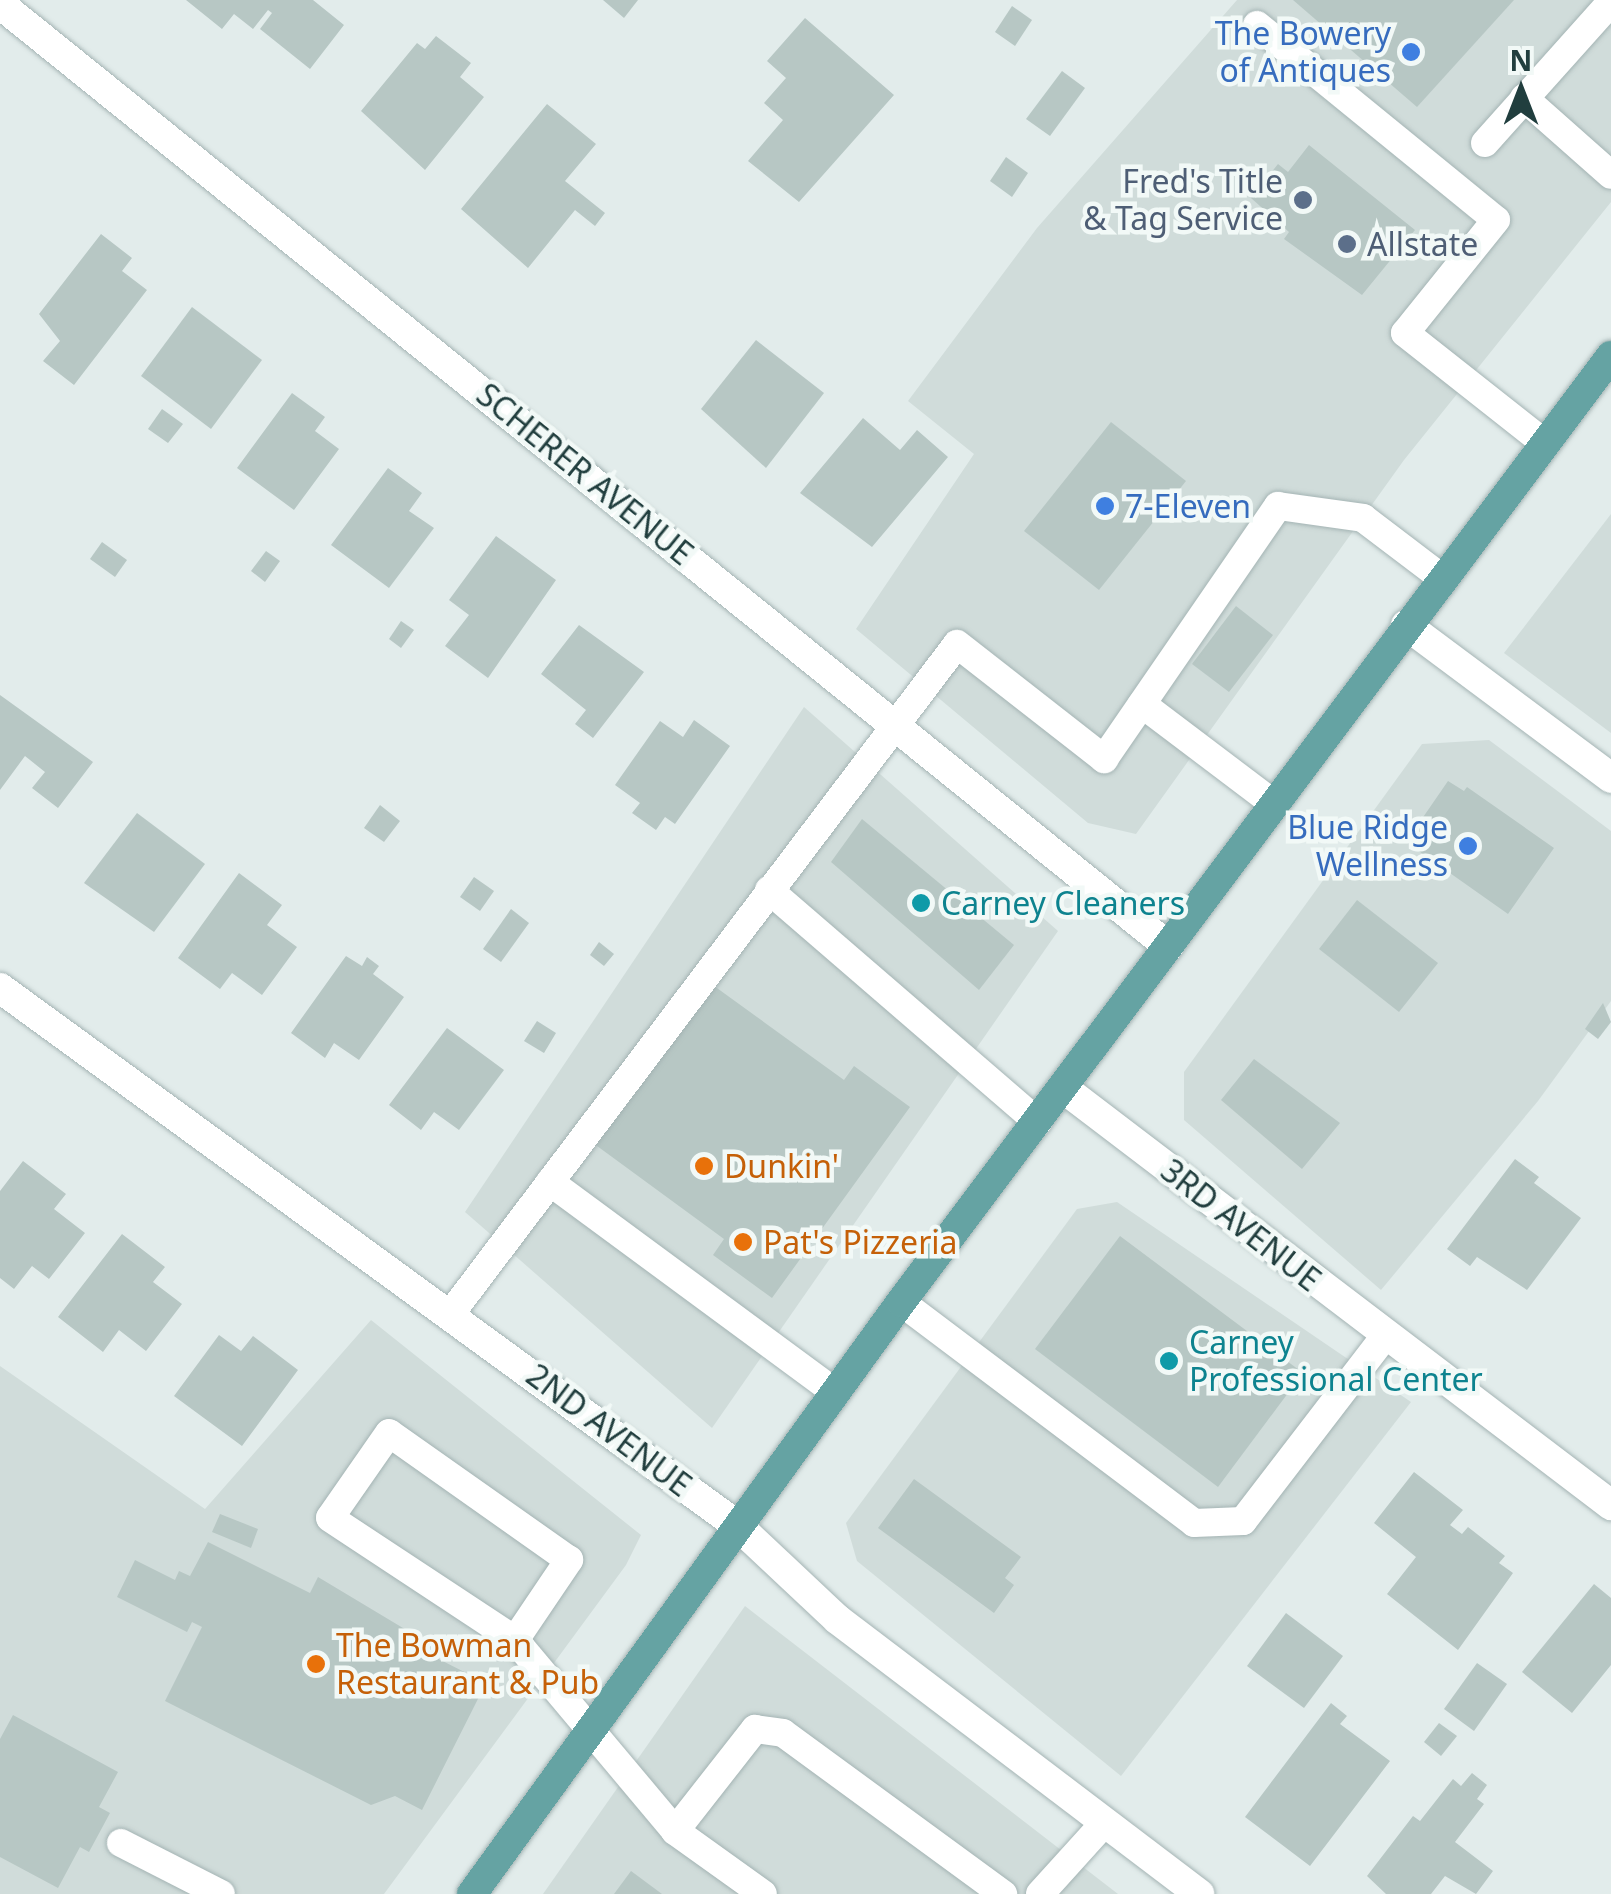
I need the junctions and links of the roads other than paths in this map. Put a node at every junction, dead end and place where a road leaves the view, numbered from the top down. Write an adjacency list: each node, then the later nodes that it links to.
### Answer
1 (0, 4): 12 (street, SCHERER AVENUE)
2 (1600, 5): 4 (lane)
3 (1257, 25): 8 (lane)
4 (1524, 98): 5 (lane); 6 (lane)
5 (1486, 143)
6 (1611, 174)
7 (1611, 356): 8 (main road)
8 (1543, 442): 9 (main road)
9 (1442, 578): 10 (main road); 11 (lane)
10 (1406, 625): 13 (street); 14 (main road)
11 (1142, 704): 12 (lane); 14 (lane)
12 (895, 724): 15 (lane); 16 (street, SCHERER AVENUE)
13 (1611, 778)
14 (1274, 804): 16 (main road)
15 (770, 890): 19 (lane); 20 (lane)
16 (1168, 946): 18 (main road)
17 (0, 988): 22 (street, 2ND AVENUE)
18 (1063, 1088): 19 (main road); 23 (street, 3RD AVENUE)
19 (1038, 1122): 21 (main road)
20 (550, 1182): 22 (lane); 24 (lane)
21 (901, 1302): 23 (lane); 24 (main road)
22 (452, 1312): 26 (street, 2ND AVENUE)
23 (1385, 1336): 25 (street, 3RD AVENUE)
24 (836, 1393): 26 (main road)
25 (1611, 1505)
26 (738, 1526): 28 (main road); 29 (street, 2ND AVENUE)
27 (515, 1640): 27 (lane); 28 (lane)
28 (590, 1731): 30 (lane); 33 (main road)
29 (1104, 1822): 36 (lane); 37 (street, 2ND AVENUE)
30 (675, 1831): 34 (lane); 35 (lane)
31 (121, 1843): 32 (lane)
32 (220, 1894)
33 (472, 1894)
34 (763, 1894)
35 (1003, 1894)
36 (1040, 1894)
37 (1199, 1894)

